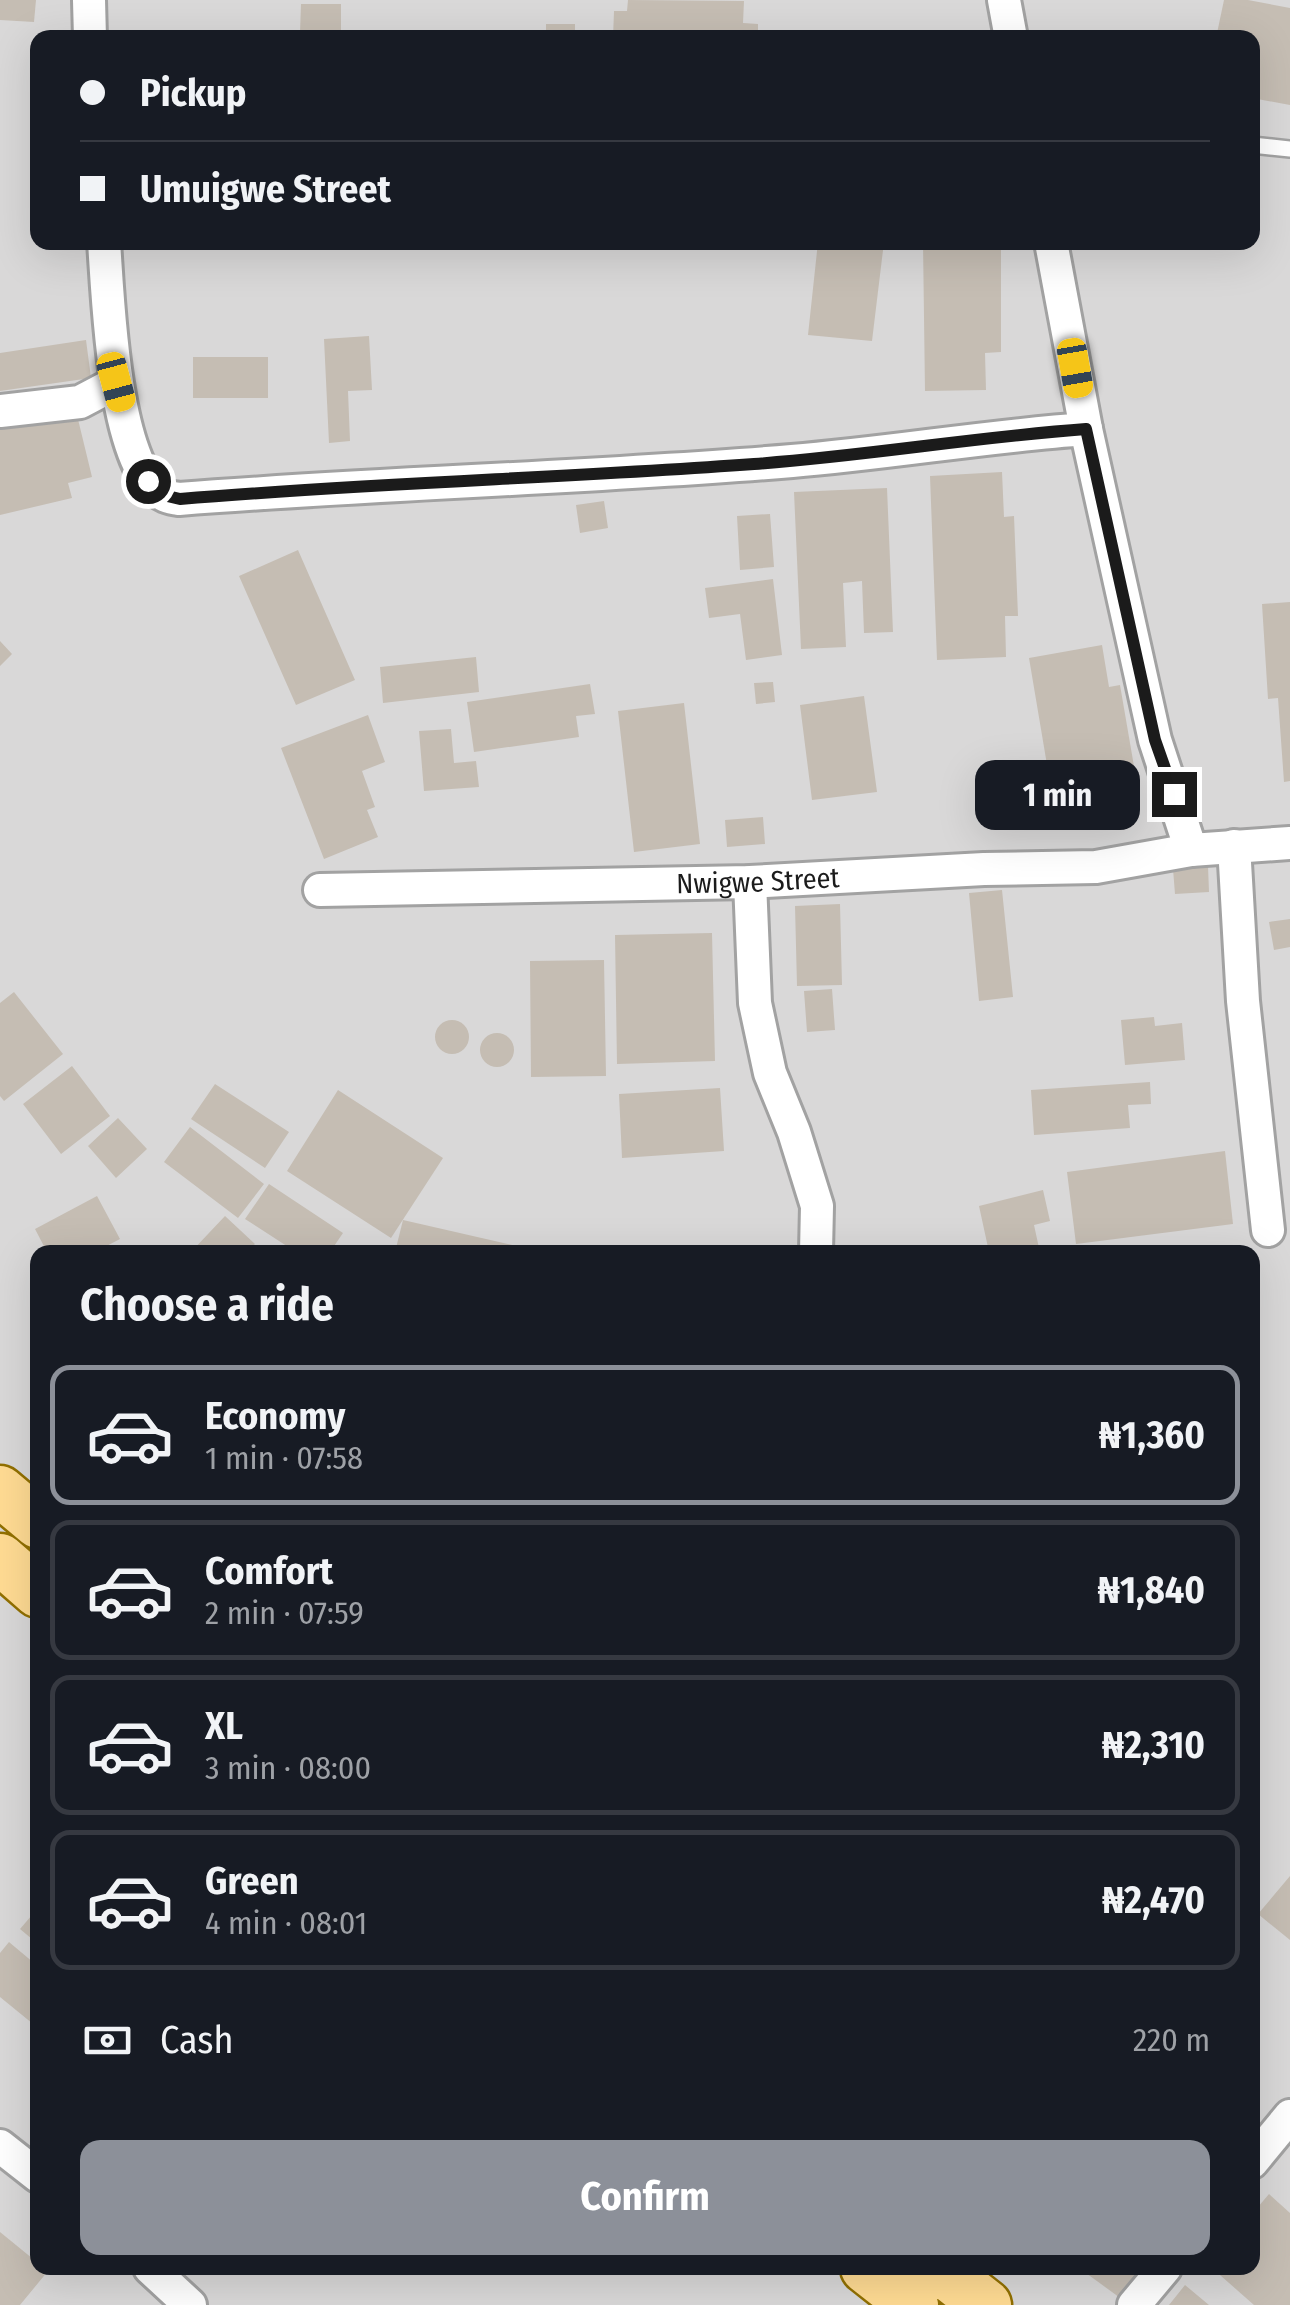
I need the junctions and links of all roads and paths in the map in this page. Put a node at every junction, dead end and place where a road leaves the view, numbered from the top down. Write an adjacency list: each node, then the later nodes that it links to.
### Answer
1 (89, 0): 3 (street)
2 (1004, 0): 4 (street)
3 (90, 30)
4 (1010, 30)
5 (1260, 147): 6 (lane)
6 (1290, 149)
7 (105, 250): 9 (street)
8 (1052, 250): 11 (street)
9 (116, 382): 10 (street); 11 (street)
10 (0, 411)
11 (1086, 429): 14 (street)
12 (1290, 844): 13 (street, Nwigwe Street)
13 (1234, 846): 14 (street, Nwigwe Street); 17 (street)
14 (1191, 850): 15 (street, Nwigwe Street)
15 (750, 882): 16 (street, Nwigwe Street); 18 (street)
16 (320, 890)
17 (1268, 1230)
18 (816, 1245)
19 (0, 1491): 20 (main road)
20 (30, 1516)
21 (0, 1558): 22 (main road)
22 (30, 1585)
23 (1290, 2116): 25 (street)
24 (0, 2146): 26 (street)
25 (1260, 2152)
26 (30, 2170)
27 (158, 2275): 31 (street)
28 (875, 2275): 32 (main road)
29 (948, 2275): 33 (main road)
30 (1159, 2275): 34 (street)
31 (190, 2305)
32 (913, 2305)
33 (986, 2305)
34 (1134, 2305)

